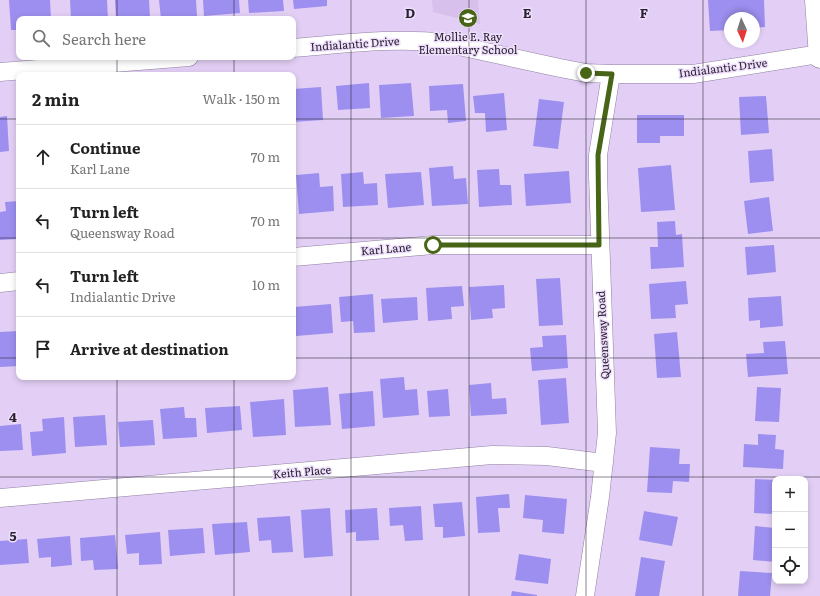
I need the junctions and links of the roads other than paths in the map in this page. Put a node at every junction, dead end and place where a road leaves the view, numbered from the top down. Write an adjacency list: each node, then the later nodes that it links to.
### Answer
1 (816, 0): 3 (main road)
2 (296, 48): 6 (street, Indialantic Drive)
3 (820, 55): 6 (street, Indialantic Drive)
4 (151, 60): 5 (street)
5 (0, 72)
6 (612, 74): 7 (street, Queensway Road)
7 (599, 245): 8 (street, Karl Lane); 11 (street, Queensway Road)
8 (296, 257)
9 (16, 281): 10 (street)
10 (0, 283)
11 (604, 463): 12 (street, Keith Place); 13 (street, Queensway Road)
12 (0, 498)
13 (584, 596)

